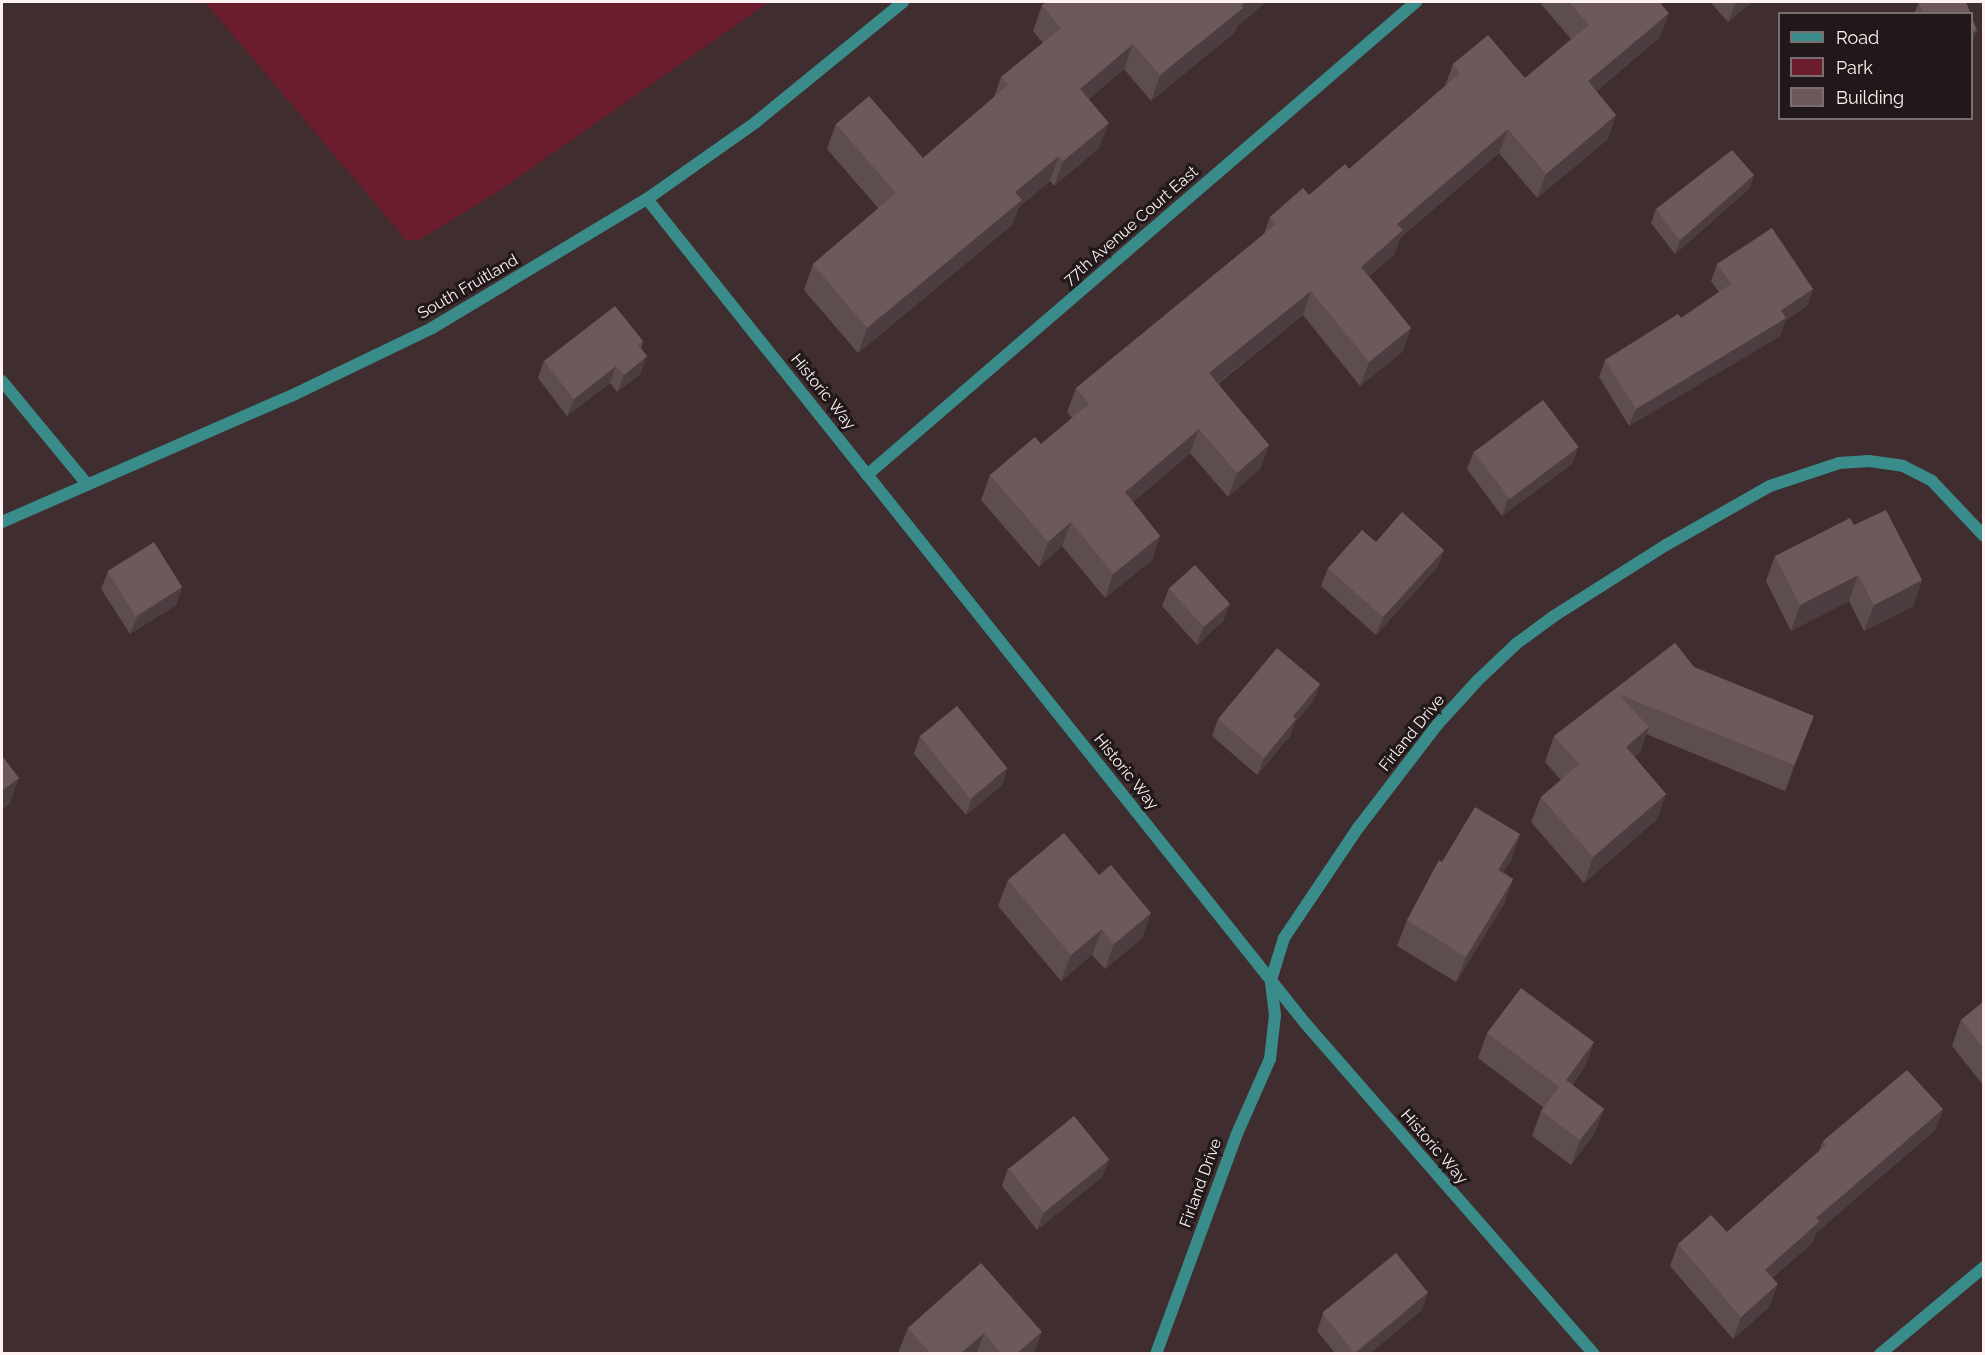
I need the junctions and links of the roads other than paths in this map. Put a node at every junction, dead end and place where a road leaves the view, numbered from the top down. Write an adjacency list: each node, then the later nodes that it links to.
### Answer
1 (903, 2): 3 (street, South Fruitland)
2 (1416, 2): 5 (street, 77th Avenue Court East)
3 (647, 199): 5 (street, Historic Way); 6 (street, South Fruitland)
4 (2, 381): 6 (street)
5 (867, 474): 9 (street, Historic Way)
6 (87, 484): 7 (street, South Fruitland)
7 (2, 522)
8 (1983, 536): 9 (street, Firland Drive)
9 (1271, 980): 11 (street, Firland Drive); 12 (street, Historic Way)
10 (1983, 1267): 13 (street)
11 (1156, 1353)
12 (1594, 1353)
13 (1880, 1353)

